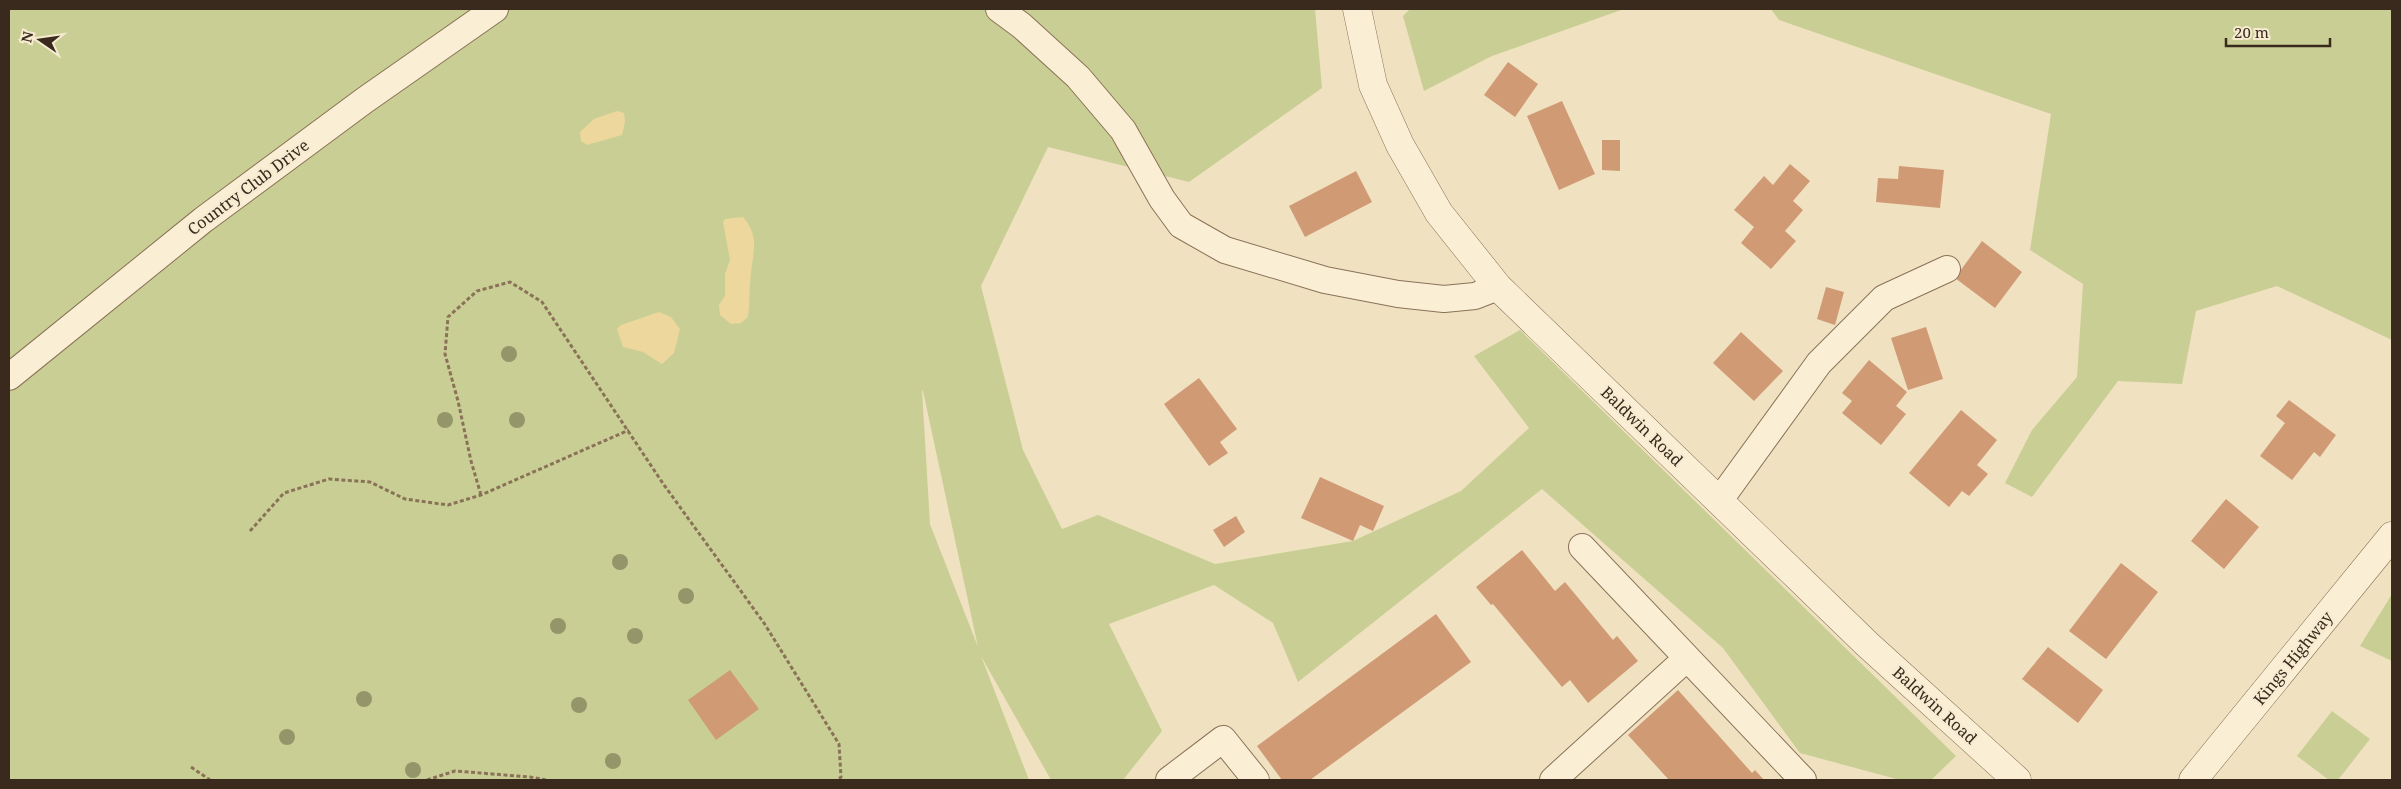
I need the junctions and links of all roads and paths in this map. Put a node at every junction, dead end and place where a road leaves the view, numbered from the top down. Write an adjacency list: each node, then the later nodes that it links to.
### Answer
1 (495, 9): 6 (street, Country Club Drive)
2 (999, 9): 5 (street)
3 (1357, 9): 5 (street, Baldwin Road)
4 (1947, 269): 9 (street)
5 (1498, 287): 9 (street, Baldwin Road)
6 (9, 377)
7 (629, 430): 8 (path); 8 (path); 18 (path)
8 (481, 495): 10 (path)
9 (1719, 501): 23 (street, Baldwin Road)
10 (250, 531)
11 (2392, 536): 24 (street, Kings Highway)
12 (1582, 547): 13 (street)
13 (1687, 658): 21 (street); 22 (street)
14 (191, 767): 15 (path)
15 (210, 780)
16 (427, 780): 17 (path)
17 (546, 780)
18 (838, 780)
19 (1169, 780): 20 (street)
20 (1256, 780)
21 (1553, 780)
22 (1803, 780)
23 (2017, 780)
24 (2193, 780)

